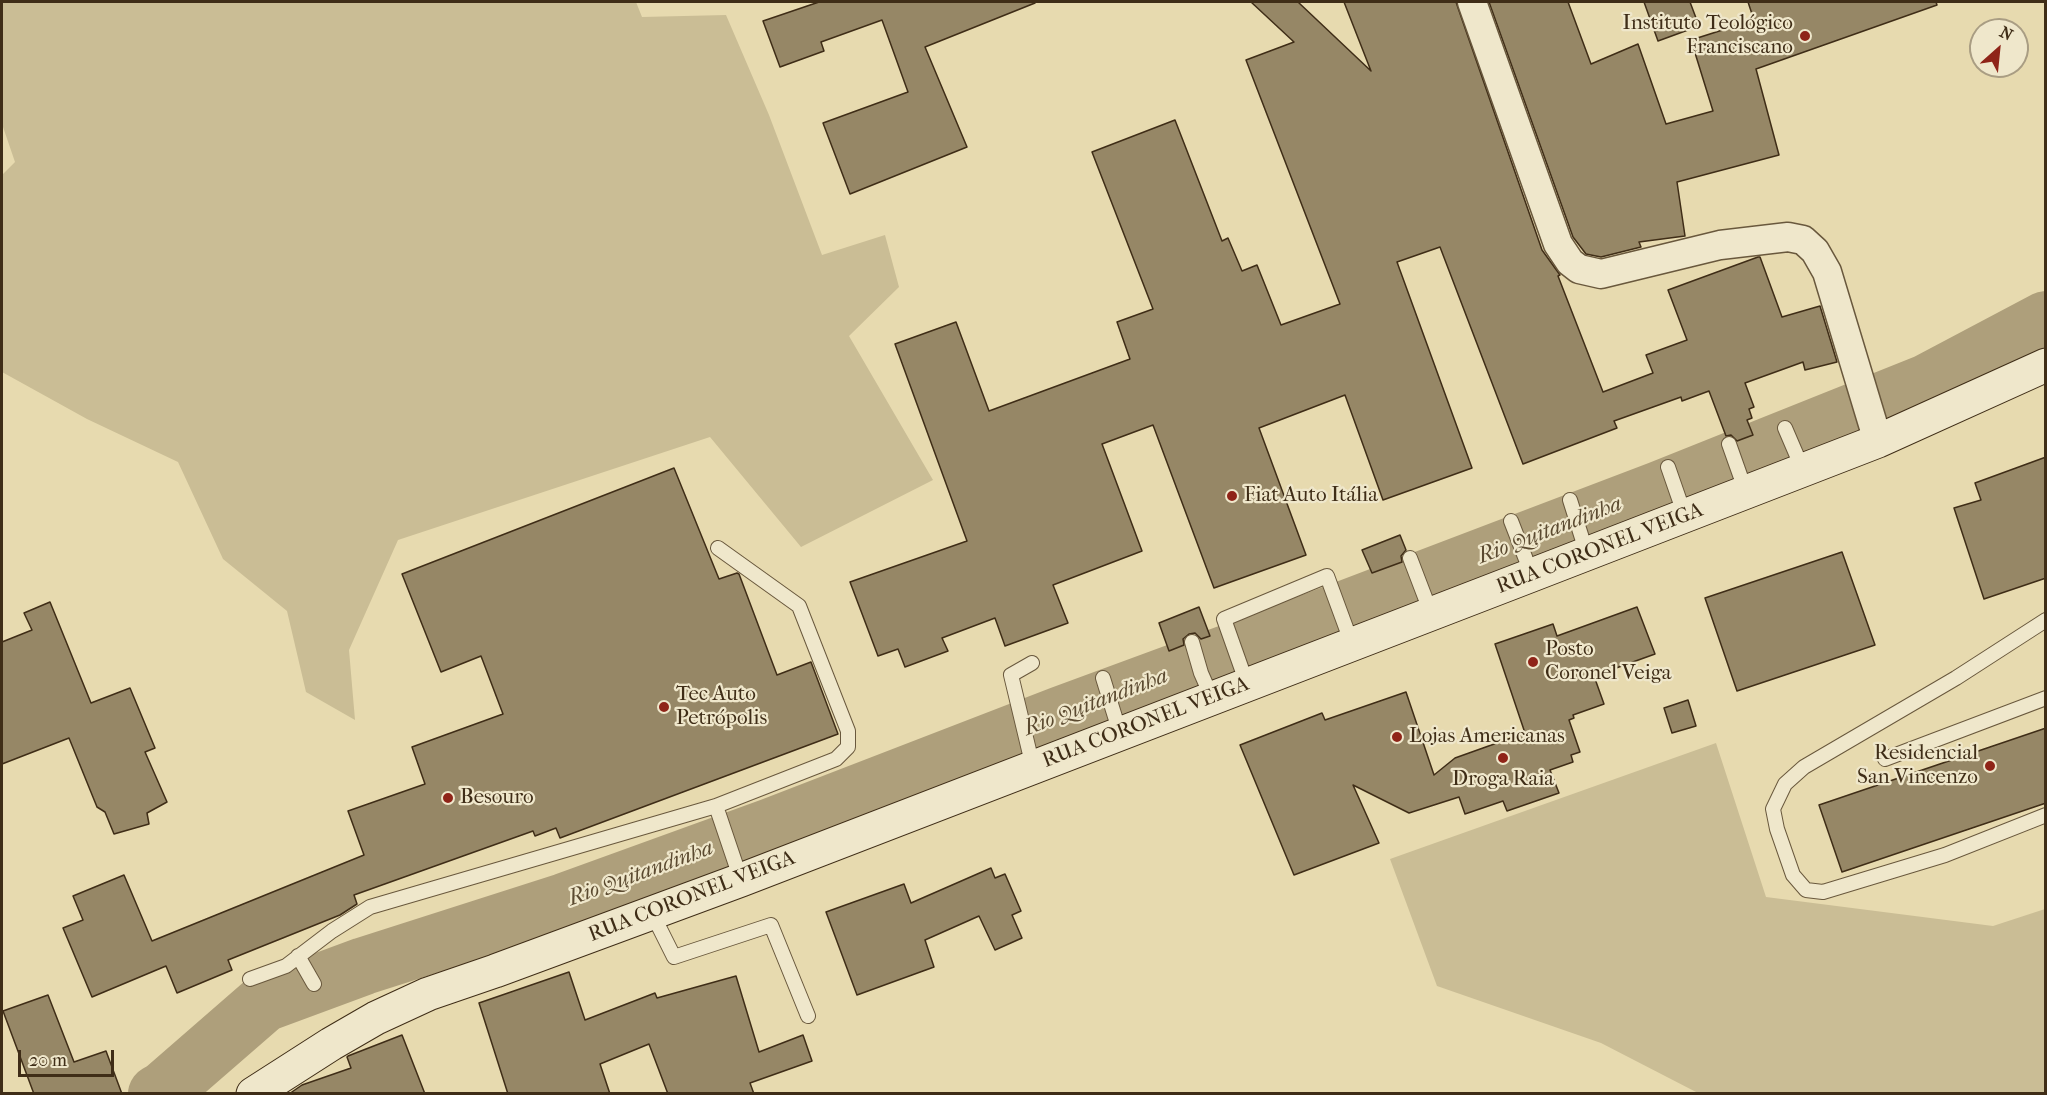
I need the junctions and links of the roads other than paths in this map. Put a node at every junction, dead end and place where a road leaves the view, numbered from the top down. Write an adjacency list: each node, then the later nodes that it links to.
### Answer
1 (1472, 2): 4 (street)
2 (2046, 365): 4 (main road, RUA CORONEL VEIGA)
3 (1785, 428): 6 (lane)
4 (1878, 441): 6 (main road, RUA CORONEL VEIGA)
5 (1729, 444): 8 (lane)
6 (1799, 461): 8 (main road, RUA CORONEL VEIGA)
7 (1668, 467): 10 (lane)
8 (1742, 481): 10 (main road, RUA CORONEL VEIGA)
9 (1570, 500): 12 (lane)
10 (1680, 505): 12 (main road, RUA CORONEL VEIGA)
11 (1512, 521): 15 (lane)
12 (1584, 543): 15 (main road, RUA CORONEL VEIGA)
13 (718, 548): 28 (lane)
14 (1410, 558): 16 (lane)
15 (1533, 575): 16 (main road, RUA CORONEL VEIGA)
16 (1431, 613): 18 (main road, RUA CORONEL VEIGA)
17 (2046, 620): 29 (lane)
18 (1348, 634): 21 (main road, RUA CORONEL VEIGA); 21 (lane)
19 (1192, 642): 23 (lane)
20 (1032, 663): 26 (lane)
21 (1243, 673): 23 (main road, RUA CORONEL VEIGA)
22 (1103, 678): 25 (lane)
23 (1207, 686): 25 (main road, RUA CORONEL VEIGA)
24 (2046, 698): 27 (lane)
25 (1116, 721): 26 (main road, RUA CORONEL VEIGA)
26 (1030, 754): 30 (main road, RUA CORONEL VEIGA)
27 (1885, 759)
28 (716, 806): 30 (lane); 32 (lane)
29 (2046, 815)
30 (741, 879): 31 (main road, RUA CORONEL VEIGA)
31 (652, 913): 35 (lane); 36 (main road, RUA CORONEL VEIGA)
32 (298, 957): 33 (lane); 34 (lane)
33 (250, 979)
34 (314, 984)
35 (808, 1017)
36 (253, 1094)

